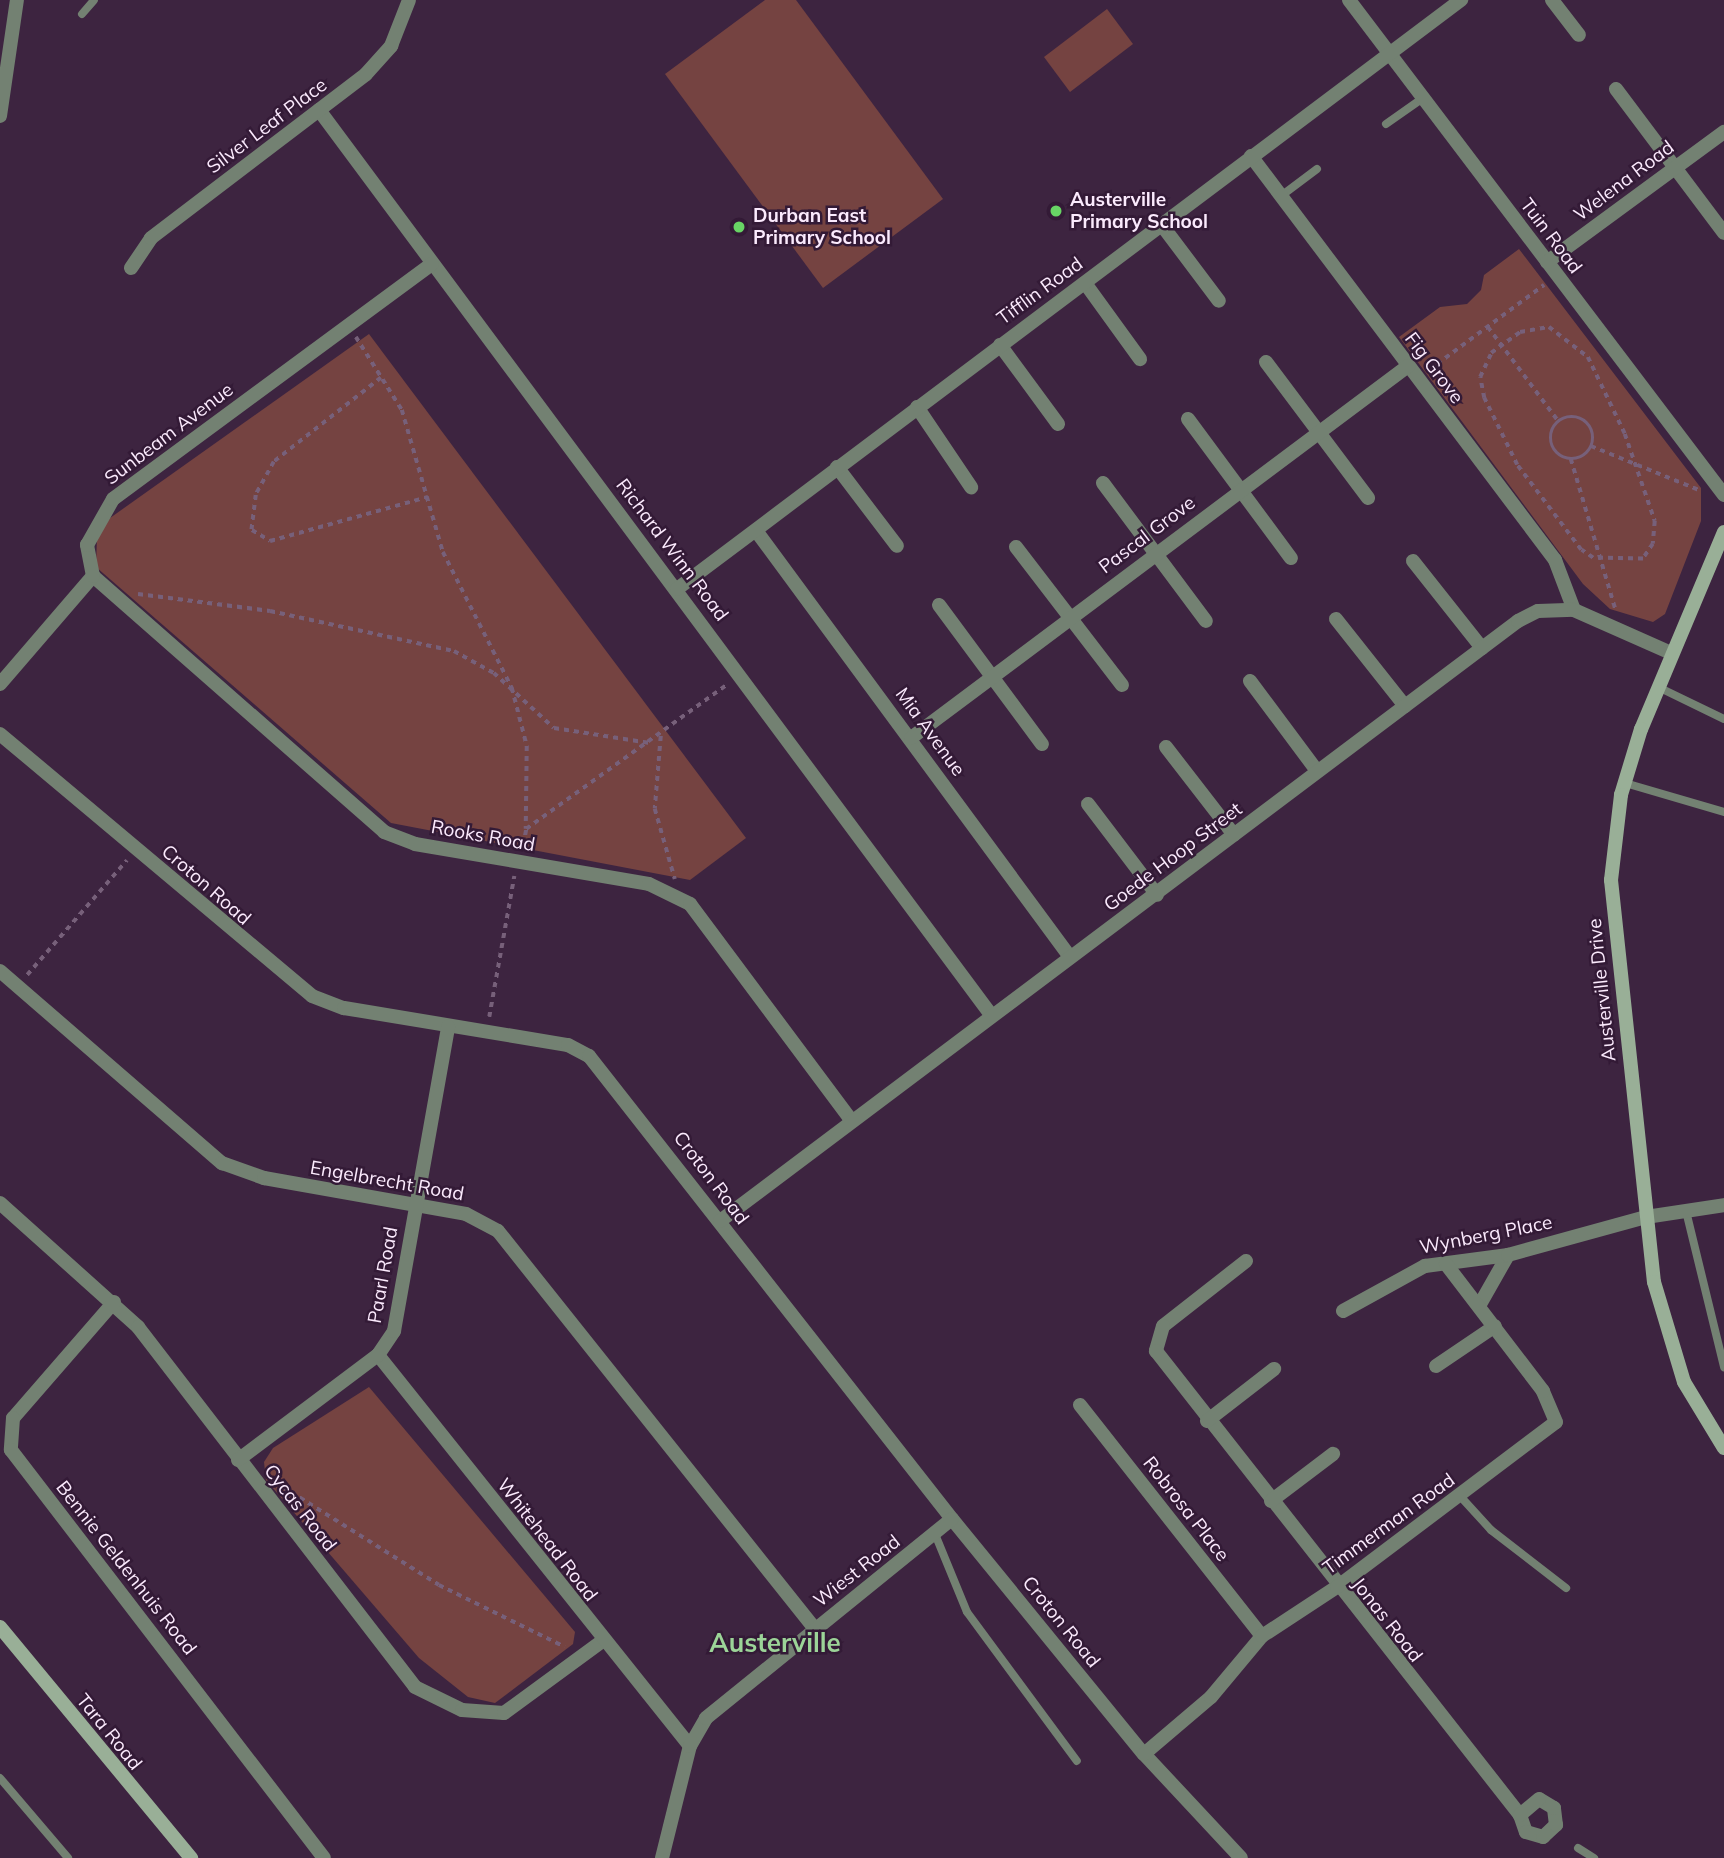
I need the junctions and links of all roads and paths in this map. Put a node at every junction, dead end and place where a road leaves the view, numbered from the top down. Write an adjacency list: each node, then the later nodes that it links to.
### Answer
1 (17, 0): 13 (street)
2 (94, 0): 7 (lane)
3 (409, 0): 12 (street, Silver Leaf Place)
4 (1349, 0): 9 (street, Tuin Road)
5 (1461, 0): 9 (street, Tifflin Road)
6 (1552, 0): 8 (street)
7 (82, 14)
8 (1579, 36)
9 (1389, 53): 11 (street, Tuin Road); 16 (street, Tifflin Road)
10 (1616, 89): 17 (street)
11 (1423, 98): 14 (lane); 22 (street, Tuin Road)
12 (319, 110): 23 (street, Richard Winn Road); 24 (street, Silver Leaf Place)
13 (0, 116)
14 (1386, 124)
15 (1724, 132): 17 (street, Welena Road)
16 (1251, 156): 19 (street, Fig Grove); 20 (street, Tifflin Road)
17 (1675, 166): 21 (street); 22 (street, Welena Road)
18 (1317, 169): 19 (lane)
19 (1281, 196): 34 (street, Fig Grove)
20 (1161, 224): 26 (street, Tifflin Road); 27 (street)
21 (1724, 233)
22 (1547, 262): 25 (street, Tuin Road)
23 (432, 264): 28 (street, Sunbeam Avenue); 61 (street, Richard Winn Road)
24 (131, 268)
25 (1557, 275): 29 (path); 49 (street, Tuin Road)
26 (1084, 283): 30 (street, Tifflin Road); 32 (street)
27 (1219, 301)
28 (349, 325): 35 (path); 60 (street, Sunbeam Avenue)
29 (1488, 327): 31 (path); 36 (path)
30 (1000, 345): 37 (street, Tifflin Road); 40 (street)
31 (1502, 345): 39 (path); 45 (path); 58 (path)
32 (1140, 359)
33 (1266, 362): 41 (street)
34 (1408, 366): 36 (street, Fig Grove); 41 (street, Pascal Grove)
35 (381, 379): 50 (path); 50 (path)
36 (1418, 379): 64 (street, Fig Grove)
37 (917, 407): 44 (street, Tifflin Road); 47 (street)
38 (1188, 419): 48 (street)
39 (1559, 422): 42 (path); 43 (path)
40 (1058, 425)
41 (1319, 431): 48 (street, Pascal Grove); 51 (street)
42 (1591, 446): 43 (path); 45 (path)
43 (1570, 459): 58 (path)
44 (837, 467): 52 (street, Tifflin Road); 54 (street)
45 (1637, 467): 49 (path); 58 (path)
46 (1103, 483): 56 (street)
47 (971, 487)
48 (1240, 490): 56 (street, Pascal Grove); 57 (street)
49 (1723, 494)
50 (428, 497): 77 (path)
51 (1368, 498)
52 (757, 532): 61 (street, Tifflin Road); 82 (street, Mia Avenue)
53 (1724, 532): 70 (street, Austerville Drive)
54 (897, 547)
55 (1016, 547): 65 (street)
56 (1156, 552): 65 (street, Pascal Grove); 67 (street)
57 (1291, 558)
58 (1600, 559): 68 (path)
59 (1413, 561): 69 (street)
60 (93, 576): 62 (street, Rooks Road); 74 (street)
61 (677, 589): 71 (street, Richard Winn Road)
62 (110, 595): 77 (path); 93 (street, Rooks Road)
63 (939, 605): 72 (street)
64 (1574, 610): 68 (street, Goede Hoop Street); 69 (street, Goede Hoop Street)
65 (1070, 616): 72 (street, Pascal Grove); 75 (street)
66 (1336, 619): 78 (street)
67 (1206, 621)
68 (1623, 631): 70 (street, Goede Hoop Street)
69 (1482, 648): 78 (street, Goede Hoop Street)
70 (1669, 652): 76 (street, Austerville Drive)
71 (741, 675): 81 (path); 99 (street, Richard Winn Road)
72 (991, 676): 82 (street, Pascal Grove); 84 (street)
73 (1250, 681): 86 (street)
74 (0, 684)
75 (1122, 685)
76 (1657, 686): 79 (lane); 87 (street, Austerville Drive)
77 (512, 688): 83 (path); 90 (path)
78 (1405, 706): 86 (street, Goede Hoop Street)
79 (1724, 719)
80 (0, 734): 92 (street, Croton Road)
81 (661, 734): 83 (path); 95 (path)
82 (911, 738): 96 (street, Mia Avenue)
83 (650, 743): 90 (path)
84 (1042, 744)
85 (1166, 747): 91 (street)
86 (1317, 771): 91 (street, Goede Hoop Street)
87 (1625, 783): 89 (lane); 107 (street, Austerville Drive)
88 (1088, 804): 94 (street)
89 (1724, 812)
90 (526, 829): 93 (path)
91 (1234, 835): 94 (street, Goede Hoop Street)
92 (136, 850): 98 (path); 100 (street, Croton Road)
93 (519, 862): 95 (street, Rooks Road); 101 (path)
94 (1157, 895): 96 (street, Goede Hoop Street)
95 (682, 899): 102 (street, Rooks Road)
96 (1070, 957): 99 (street, Goede Hoop Street)
97 (0, 971): 98 (street, Engelbrecht Road)
98 (18, 986): 104 (street, Engelbrecht Road)
99 (991, 1015): 102 (street, Goede Hoop Street)
100 (448, 1027): 101 (street, Croton Road); 104 (street, Paarl Road)
101 (486, 1033): 108 (street, Croton Road)
102 (851, 1120): 108 (street, Goede Hoop Street)
103 (0, 1203): 112 (street, Cycas Road)
104 (415, 1205): 116 (street, Paarl Road); 133 (street, Engelbrecht Road)
105 (1724, 1205): 106 (street, Wynberg Place)
106 (1686, 1211): 107 (street, Wynberg Place); 118 (lane)
107 (1646, 1217): 109 (street, Wynberg Place); 122 (street, Austerville Drive)
108 (720, 1221): 128 (street, Croton Road)
109 (1508, 1255): 111 (street, Wynberg Place); 113 (street)
110 (1246, 1261): 121 (street, Jonas Road)
111 (1446, 1264): 113 (street, Timmerman Road); 114 (street, Wynberg Place)
112 (114, 1301): 124 (street, Cycas Road); 145 (street, Bennie Geldenhuis Road)
113 (1479, 1306): 115 (street, Timmerman Road)
114 (1342, 1311)
115 (1495, 1326): 117 (street); 126 (street, Timmerman Road)
116 (378, 1354): 124 (street, Paarl Road); 135 (street, Whitehead Road)
117 (1436, 1366)
118 (1724, 1367)
119 (1274, 1369): 121 (street)
120 (1080, 1405): 134 (street, Robrosa Place)
121 (1207, 1421): 127 (street, Jonas Road)
122 (1724, 1448)
123 (1333, 1454): 127 (street)
124 (238, 1460): 136 (street, Cycas Road)
125 (278, 1482): 136 (path)
126 (1460, 1496): 130 (street, Timmerman Road); 131 (lane)
127 (1271, 1501): 130 (street, Jonas Road)
128 (952, 1519): 129 (street, Wiest Road); 138 (street, Croton Road)
129 (935, 1534): 133 (street, Wiest Road); 139 (lane)
130 (1337, 1587): 134 (street, Timmerman Road); 141 (street, Jonas Road)
131 (1566, 1588)
132 (0, 1627): 144 (street, Tara Road)
133 (815, 1629): 137 (street, Wiest Road)
134 (1262, 1636): 138 (street, Timmerman Road)
135 (601, 1642): 136 (street, Cycas Road); 137 (street, Whitehead Road)
136 (582, 1657)
137 (690, 1746): 146 (street, Wiest Road)
138 (1144, 1754): 147 (street, Croton Road)
139 (1077, 1761)
140 (0, 1778): 143 (lane)
141 (1520, 1815)
142 (1578, 1848): 148 (lane)
143 (68, 1858)
144 (191, 1858)
145 (324, 1858)
146 (662, 1858)
147 (1241, 1858)
148 (1594, 1858)

